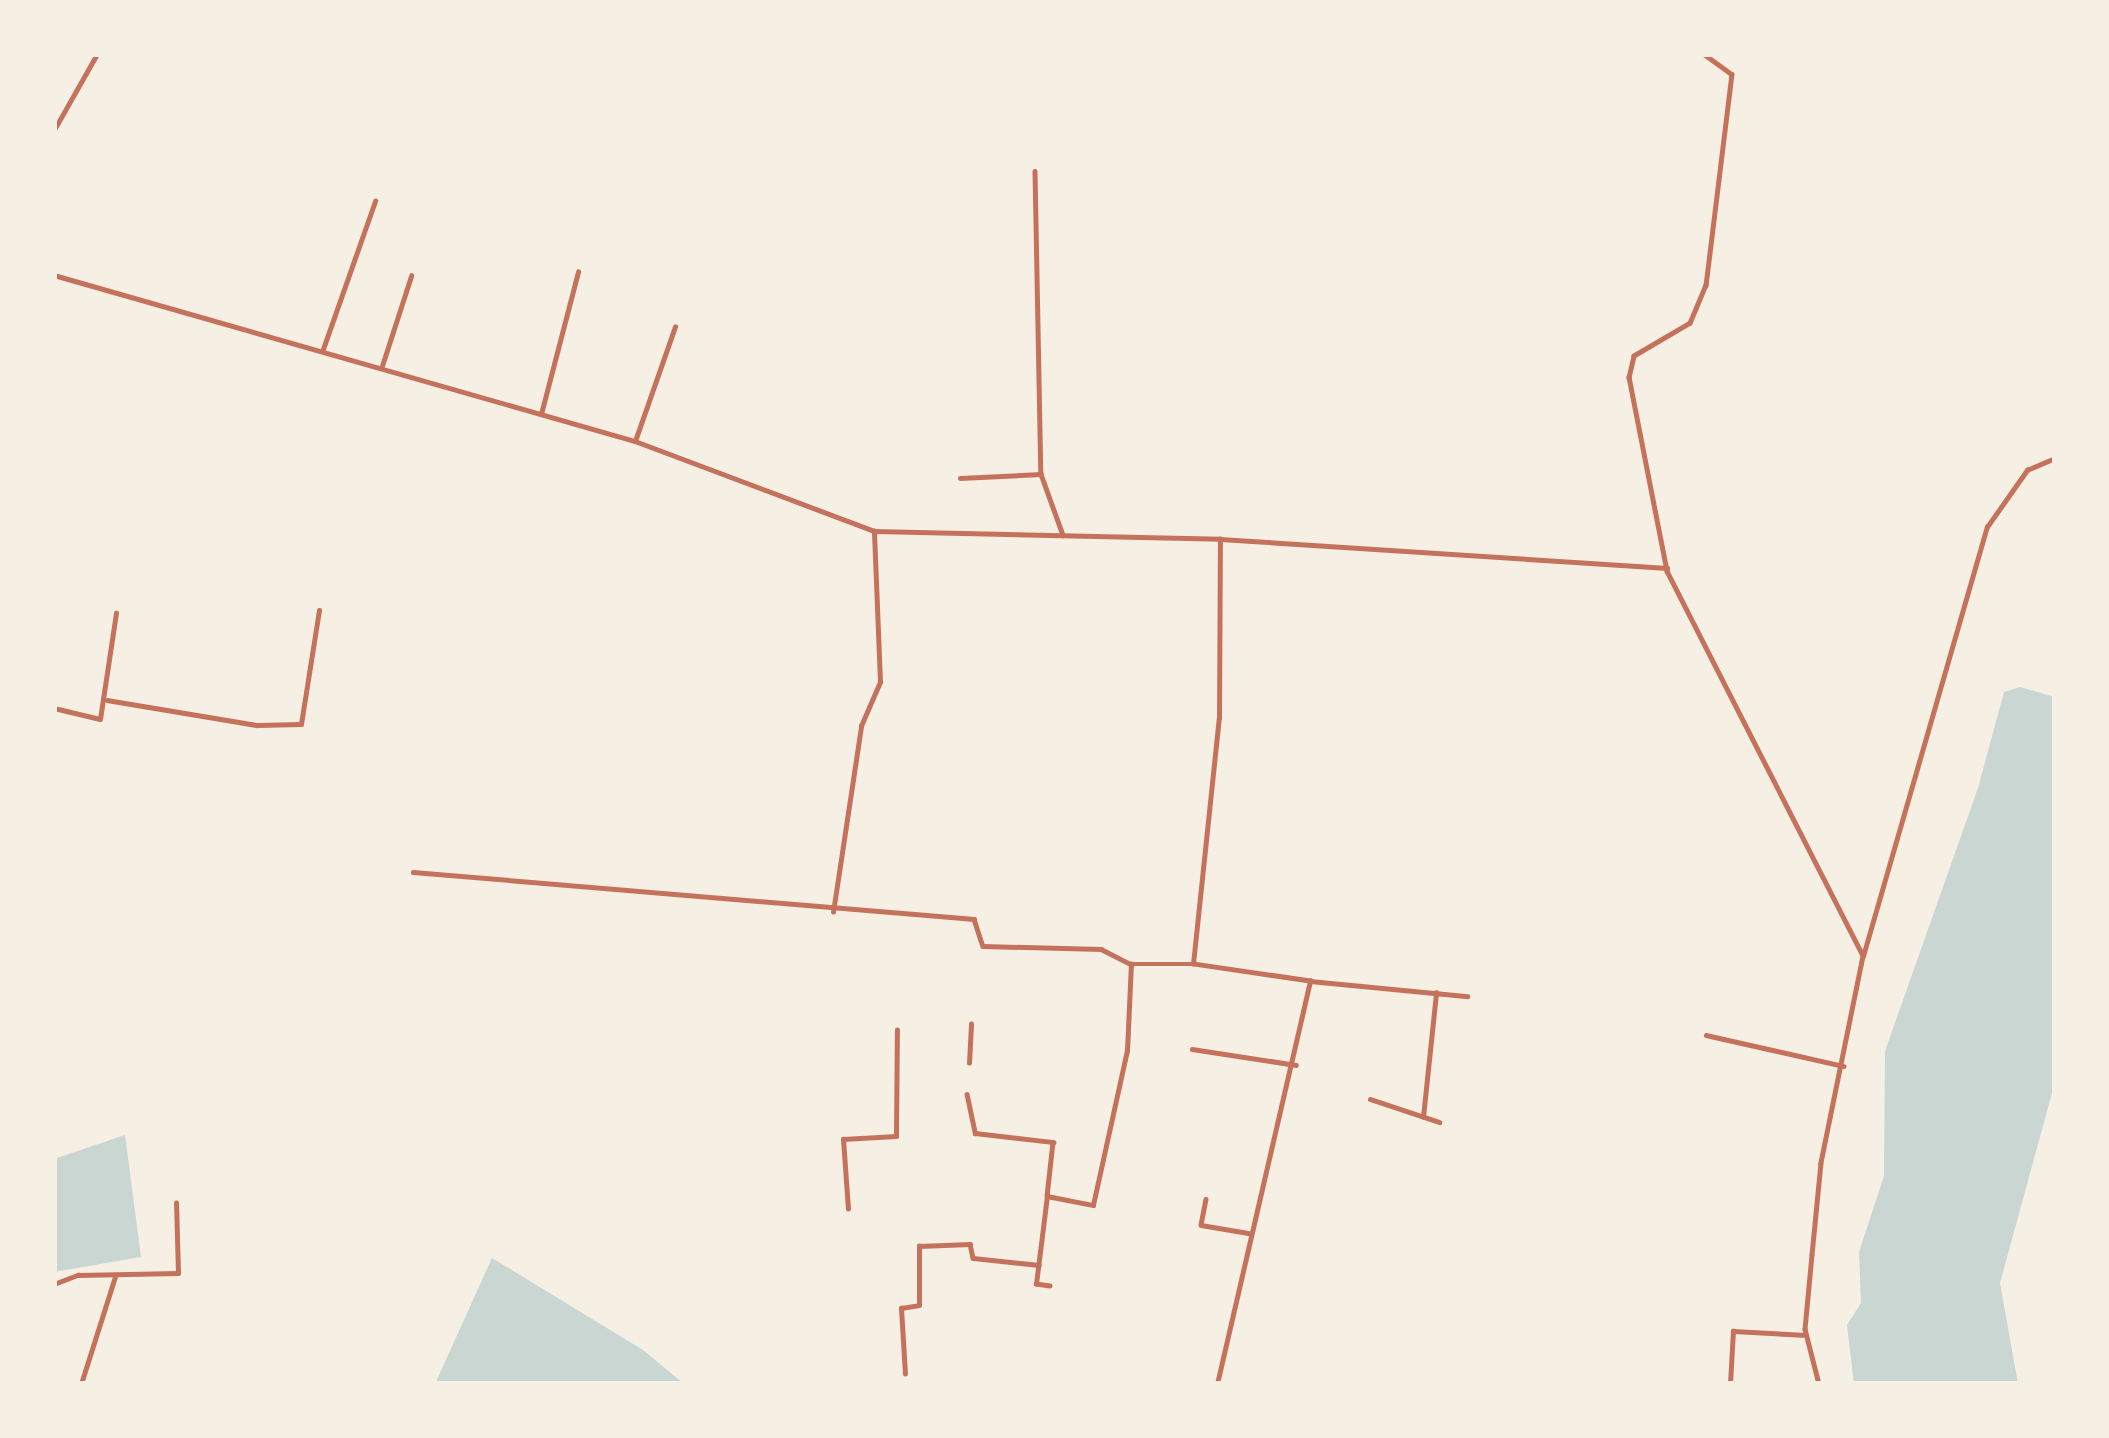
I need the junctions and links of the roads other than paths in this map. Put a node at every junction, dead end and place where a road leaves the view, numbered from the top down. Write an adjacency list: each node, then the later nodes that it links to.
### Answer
1 (97, 54): 3 (street)
2 (1704, 54): 20 (street)
3 (54, 130)
4 (1035, 171): 15 (street)
5 (375, 202): 10 (street)
6 (578, 272): 12 (street)
7 (54, 275): 10 (street)
8 (411, 276): 11 (street)
9 (675, 328): 13 (street)
10 (323, 349): 11 (street)
11 (382, 367): 12 (street)
12 (541, 414): 13 (street)
13 (635, 441): 17 (street)
14 (2055, 458): 27 (street)
15 (1041, 474): 16 (street); 18 (street)
16 (960, 478)
17 (874, 531): 18 (street); 26 (street)
18 (1063, 535): 19 (street)
19 (1220, 539): 20 (street); 29 (street)
20 (1666, 568): 27 (street)
21 (319, 610): 23 (street)
22 (116, 613): 23 (street)
23 (107, 700): 24 (street)
24 (54, 708)
25 (413, 872): 26 (street)
26 (833, 912): 28 (street)
27 (1863, 956): 39 (street)
28 (1131, 964): 29 (street); 44 (street)
29 (1193, 964): 30 (street)
30 (1310, 981): 31 (street); 38 (street)
31 (1436, 993): 32 (street); 42 (street)
32 (1467, 996)
33 (971, 1024): 37 (street)
34 (897, 1030): 47 (street)
35 (1706, 1035): 39 (street)
36 (1192, 1049): 38 (street)
37 (969, 1063)
38 (1296, 1065): 48 (street)
39 (1844, 1066): 53 (street)
40 (967, 1094): 44 (street)
41 (1370, 1099): 42 (street)
42 (1424, 1117): 43 (street)
43 (1438, 1122)
44 (1047, 1196): 49 (street)
45 (1206, 1199): 48 (street)
46 (176, 1203): 50 (street)
47 (848, 1209)
48 (1250, 1233): 56 (street)
49 (1039, 1265): 52 (street); 54 (street)
50 (115, 1277): 51 (street); 55 (street)
51 (54, 1284)
52 (1050, 1286)
53 (1806, 1335): 57 (street); 58 (street)
54 (905, 1374)
55 (81, 1384)
56 (1217, 1384)
57 (1730, 1384)
58 (1819, 1384)

